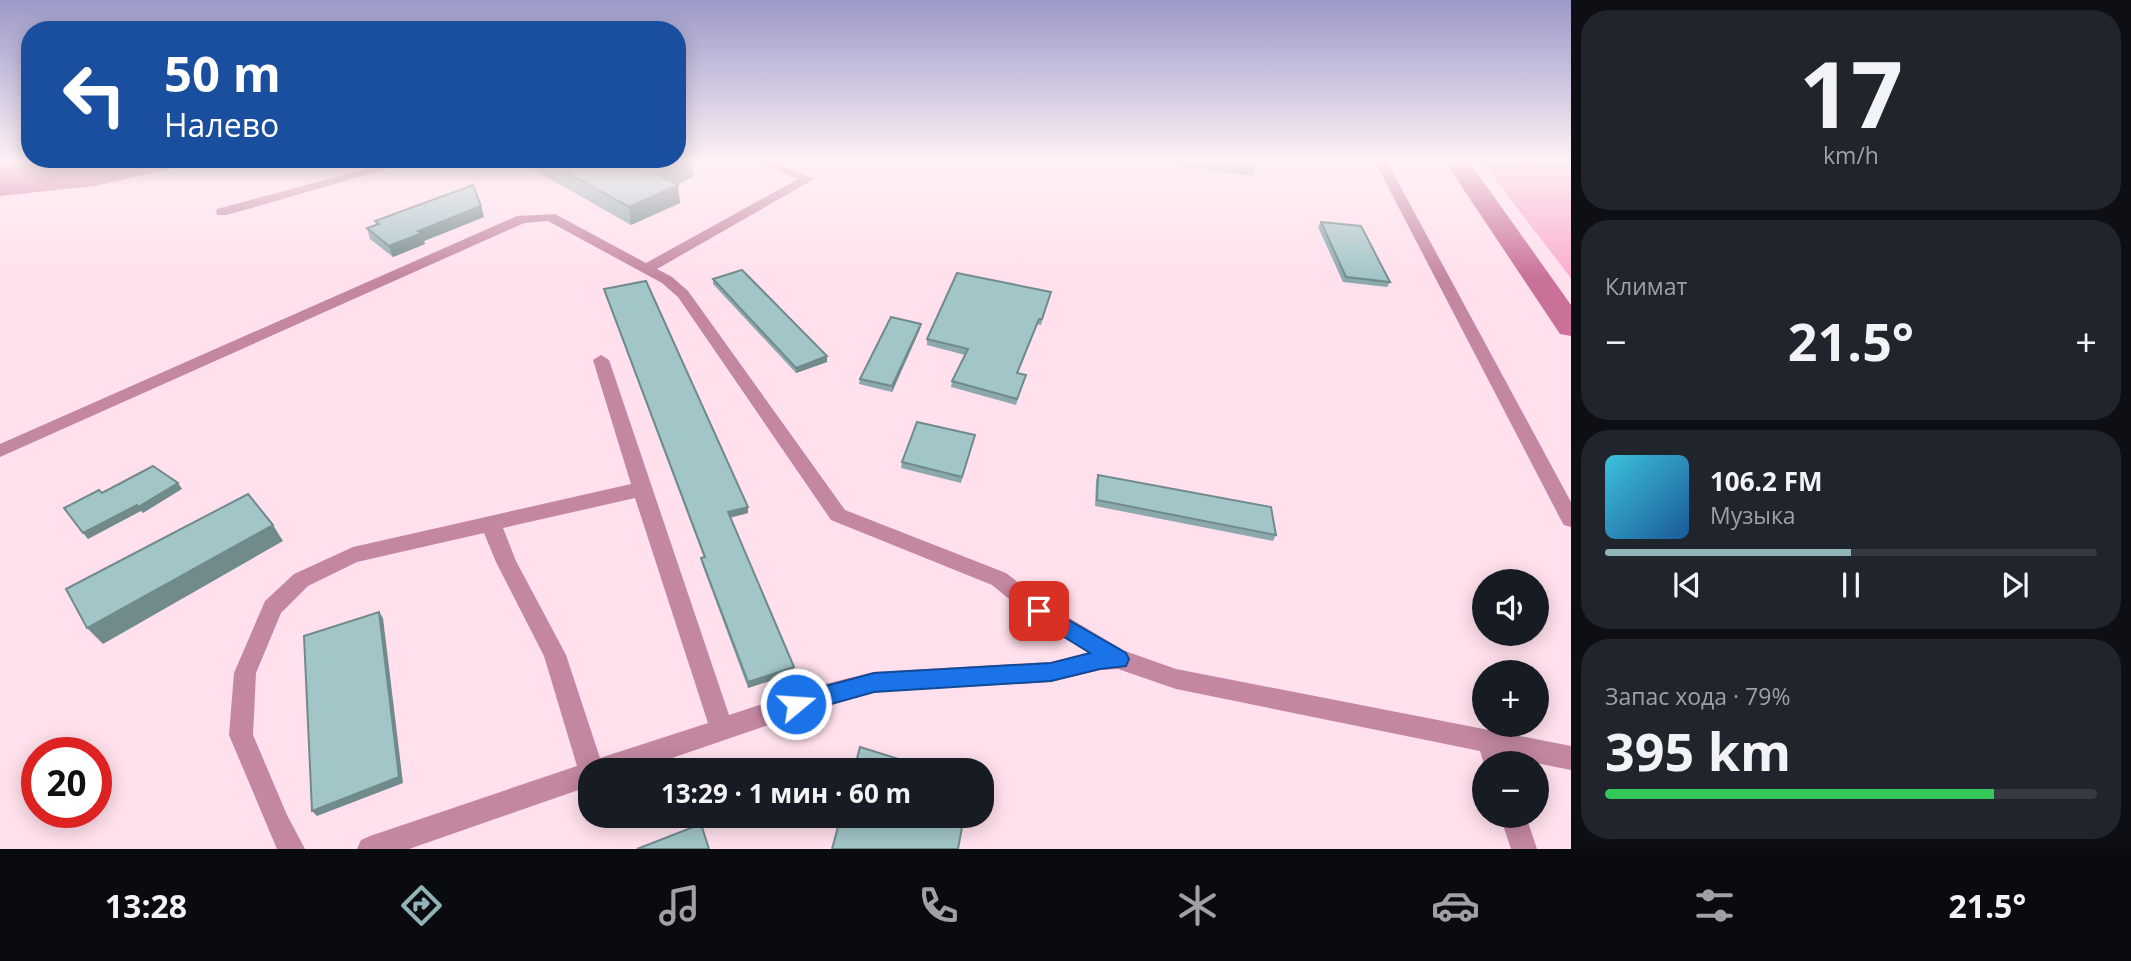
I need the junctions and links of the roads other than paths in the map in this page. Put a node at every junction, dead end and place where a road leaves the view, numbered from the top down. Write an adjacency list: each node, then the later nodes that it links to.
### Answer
1 (267, 200): 4 (street)
2 (771, 200): 5 (street)
3 (1401, 200): 9 (street)
4 (222, 212)
5 (646, 269): 7 (street); 11 (street)
6 (601, 360): 8 (street)
7 (0, 451)
8 (642, 489): 10 (street); 12 (street)
9 (1571, 520)
10 (491, 524): 15 (street); 20 (street)
11 (1118, 659): 12 (street); 13 (street)
12 (722, 729): 16 (street)
13 (1480, 751)
14 (1549, 757): 17 (street)
15 (586, 758)
16 (636, 758)
17 (1571, 758)
18 (578, 776): 21 (street)
19 (1517, 828): 22 (street)
20 (292, 849)
21 (370, 849)
22 (1524, 849)

